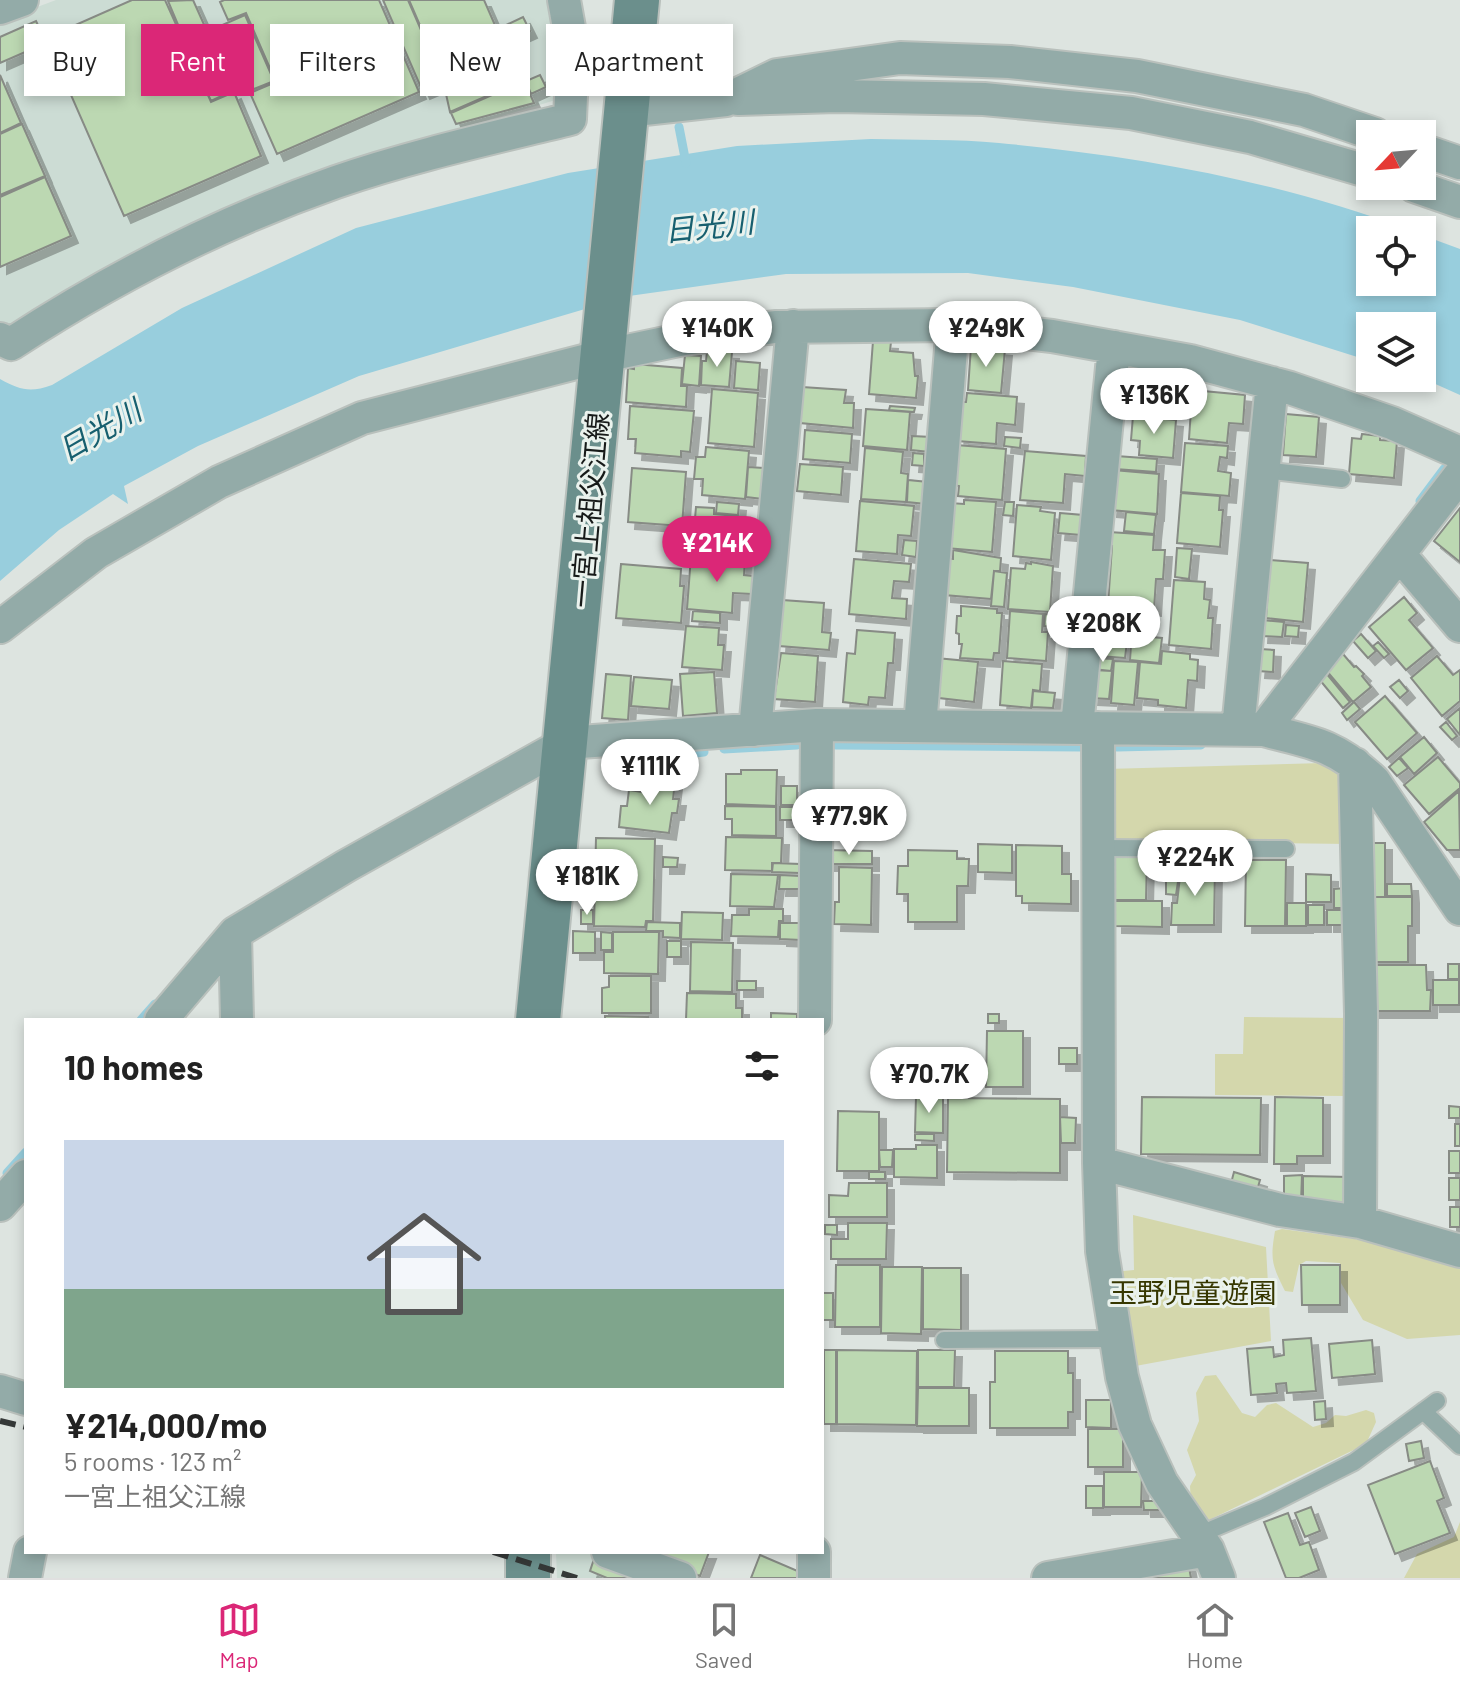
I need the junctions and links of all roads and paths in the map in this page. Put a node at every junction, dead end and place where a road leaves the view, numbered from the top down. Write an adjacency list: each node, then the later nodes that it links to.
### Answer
1 (22, 0): 4 (street)
2 (564, 0): 5 (street)
3 (637, 0): 6 (main road, 一宮上祖父江線)
4 (0, 8)
5 (568, 24)
6 (634, 24)
7 (571, 96): 19 (street)
8 (628, 96): 10 (main road, 一宮上祖父江線)
9 (726, 100): 10 (street); 11 (street); 14 (street)
10 (626, 118): 21 (main road, 一宮上祖父江線)
11 (1356, 128)
12 (1436, 155): 13 (street)
13 (1460, 163)
14 (1356, 168)
15 (1436, 194): 16 (street)
16 (1460, 202)
17 (953, 325): 18 (street); 20 (street); 31 (street)
18 (793, 326): 21 (street); 33 (street)
19 (0, 339)
20 (1114, 347): 22 (street); 32 (street)
21 (604, 350): 29 (street); 35 (main road, 一宮上祖父江線)
22 (1272, 383): 23 (street); 24 (street)
23 (1460, 453)
24 (1264, 470): 26 (lane); 34 (street)
25 (1460, 475): 27 (street)
26 (1342, 479)
27 (1399, 554): 28 (street); 34 (street)
28 (1460, 626)
29 (0, 627)
30 (817, 725): 31 (street); 33 (street); 44 (street)
31 (920, 726): 32 (street)
32 (1088, 728): 34 (street); 37 (street)
33 (755, 730): 35 (street)
34 (1251, 730): 36 (street)
35 (566, 743): 40 (street); 43 (main road, 一宮上祖父江線)
36 (1355, 764): 39 (street); 48 (street)
37 (1098, 848): 38 (lane); 45 (street)
38 (1286, 849)
39 (1457, 897)
40 (235, 933): 41 (street); 42 (street)
41 (163, 1018)
42 (237, 1018)
43 (538, 1018)
44 (815, 1018)
45 (1099, 1163): 48 (street); 50 (street)
46 (24, 1178): 47 (street)
47 (0, 1205)
48 (1360, 1222): 49 (street)
49 (1460, 1251)
50 (1116, 1339): 51 (lane); 59 (street)
51 (944, 1340)
52 (0, 1391): 53 (street)
53 (24, 1398)
54 (1460, 1446): 59 (lane)
55 (30, 1554): 61 (street)
56 (528, 1554): 62 (main road)
57 (614, 1554): 63 (street)
58 (814, 1554): 64 (street)
59 (1208, 1554): 60 (street)
60 (1133, 1571): 65 (street)
61 (25, 1578)
62 (528, 1578)
63 (680, 1578)
64 (814, 1578)
65 (1048, 1578)

